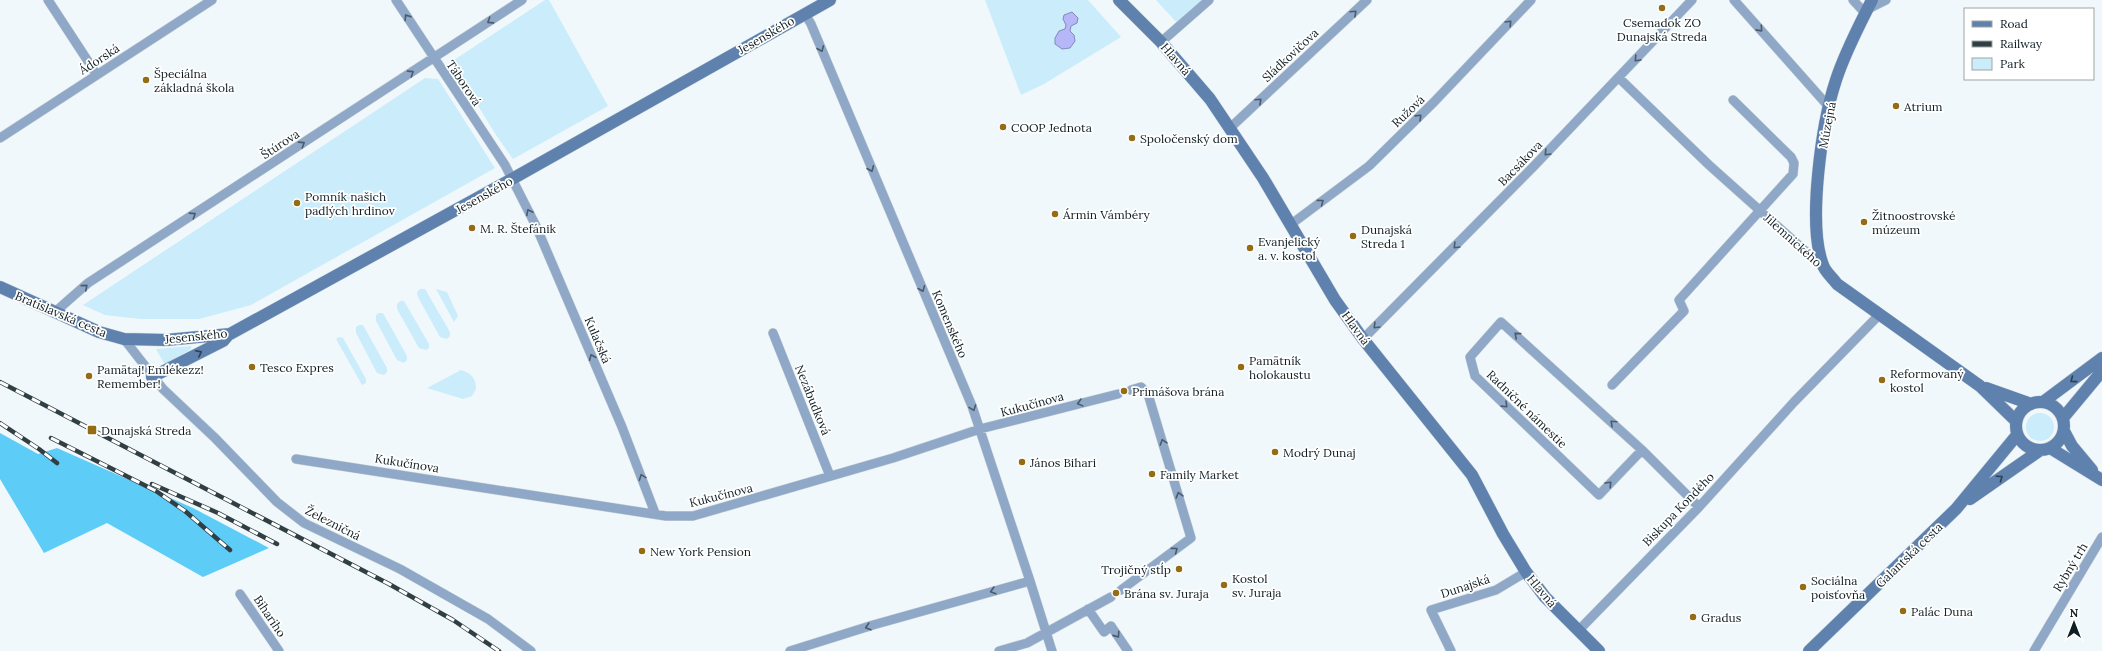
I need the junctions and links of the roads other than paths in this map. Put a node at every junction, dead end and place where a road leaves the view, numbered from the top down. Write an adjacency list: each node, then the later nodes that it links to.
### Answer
1 (48, 0): 18 (street)
2 (212, 0): 18 (street, Ádorská)
3 (396, 0): 17 (street, Táborová, one-way to 3)
4 (522, 0): 17 (street, Štúrova, one-way to 17)
5 (830, 0): 15 (street, Jesenského)
6 (1118, 0): 16 (street, Hlavná)
7 (1209, 0): 16 (street)
8 (1367, 0): 22 (street, Sládkovičova, one-way to 8)
9 (1531, 0): 26 (street, Ružová, one-way to 9)
10 (1692, 0): 19 (street, Bacsákova, one-way to 19)
11 (1734, 0): 21 (street, one-way to 21)
12 (1853, 0): 14 (street)
13 (1886, 0): 14 (street)
14 (1868, 7): 21 (street, Múzejná)
15 (804, 14): 24 (street, Jesenského); 46 (street, Komenského, one-way to 46)
16 (1160, 42): 22 (street, Hlavná)
17 (433, 59): 24 (street, Táborová); 29 (street, Štúrova, one-way to 17)
18 (97, 75): 23 (street, Ádorská)
19 (1619, 78): 25 (street, Jilemnického); 34 (street, Bacsákova, one-way to 34)
20 (1733, 100): 25 (street)
21 (1829, 107): 27 (street, Múzejná)
22 (1230, 128): 26 (street, Hlavná)
23 (0, 138)
24 (512, 179): 32 (street, Jesenského); 56 (street, Kulačská, one-way to 24)
25 (1761, 211): 27 (street, Jilemnického); 38 (street)
26 (1290, 225): 34 (street, Hlavná)
27 (1823, 267): 30 (street, Jilemnického)
28 (0, 286): 29 (street, Bratislavská cesta)
29 (55, 312): 33 (street, Bratislavská cesta)
30 (1879, 316): 39 (street, Jilemnického); 54 (street, Biskupa Kondého)
31 (773, 333): 52 (street, Nezábudková)
32 (230, 334): 33 (street, Jesenského); 37 (street, one-way to 32)
33 (124, 339): 37 (street, Železničná)
34 (1363, 339): 58 (street, Hlavná)
35 (2102, 358): 42 (street, one-way to 42)
36 (2102, 371): 44 (street)
37 (152, 377): 67 (street, Železničná)
38 (1612, 386)
39 (1980, 386): 43 (street, Jilemnického); 45 (street, Jilemnického)
40 (1131, 390): 60 (street, one-way to 40)
41 (1118, 394): 46 (street, Kukučínova, one-way to 46)
42 (2043, 402): 43 (street); 44 (street)
43 (2031, 404): 45 (street)
44 (2063, 418): 47 (street)
45 (2016, 421): 48 (street)
46 (980, 430): 52 (street, Kukučínova); 59 (street, Komenského)
47 (2064, 431): 50 (street); 53 (street)
48 (2017, 435): 50 (street); 55 (street, Galantská cesta)
49 (1642, 450): 49 (street, Radničné námestie, one-way to 49); 54 (street, Radničné námestie)
50 (2044, 450): 53 (street); 55 (street, Galantská cesta, one-way to 50)
51 (296, 459): 56 (street, Kukučínova)
52 (830, 476): 56 (street, Kukučínova)
53 (2099, 477)
54 (1698, 507): 64 (street, Biskupa Kondého)
55 (1956, 509): 74 (street, Galantská cesta)
56 (655, 513)
57 (2102, 537): 75 (street, Rybný trh)
58 (1526, 572): 64 (street, Hlavná); 72 (street, Dunajská)
59 (1030, 581): 65 (street, Komenského); 68 (street, one-way to 68)
60 (1121, 590)
61 (240, 594): 66 (street, Bihariho)
62 (1111, 597): 63 (street)
63 (1088, 609): 65 (street); 71 (street, one-way to 71)
64 (1578, 631): 73 (street, Hlavná)
65 (1046, 634): 69 (street); 70 (street, Komenského)
66 (279, 651)
67 (531, 651)
68 (790, 651)
69 (999, 651)
70 (1052, 651)
71 (1128, 651)
72 (1450, 651)
73 (1599, 651)
74 (1809, 651)
75 (2034, 651)

